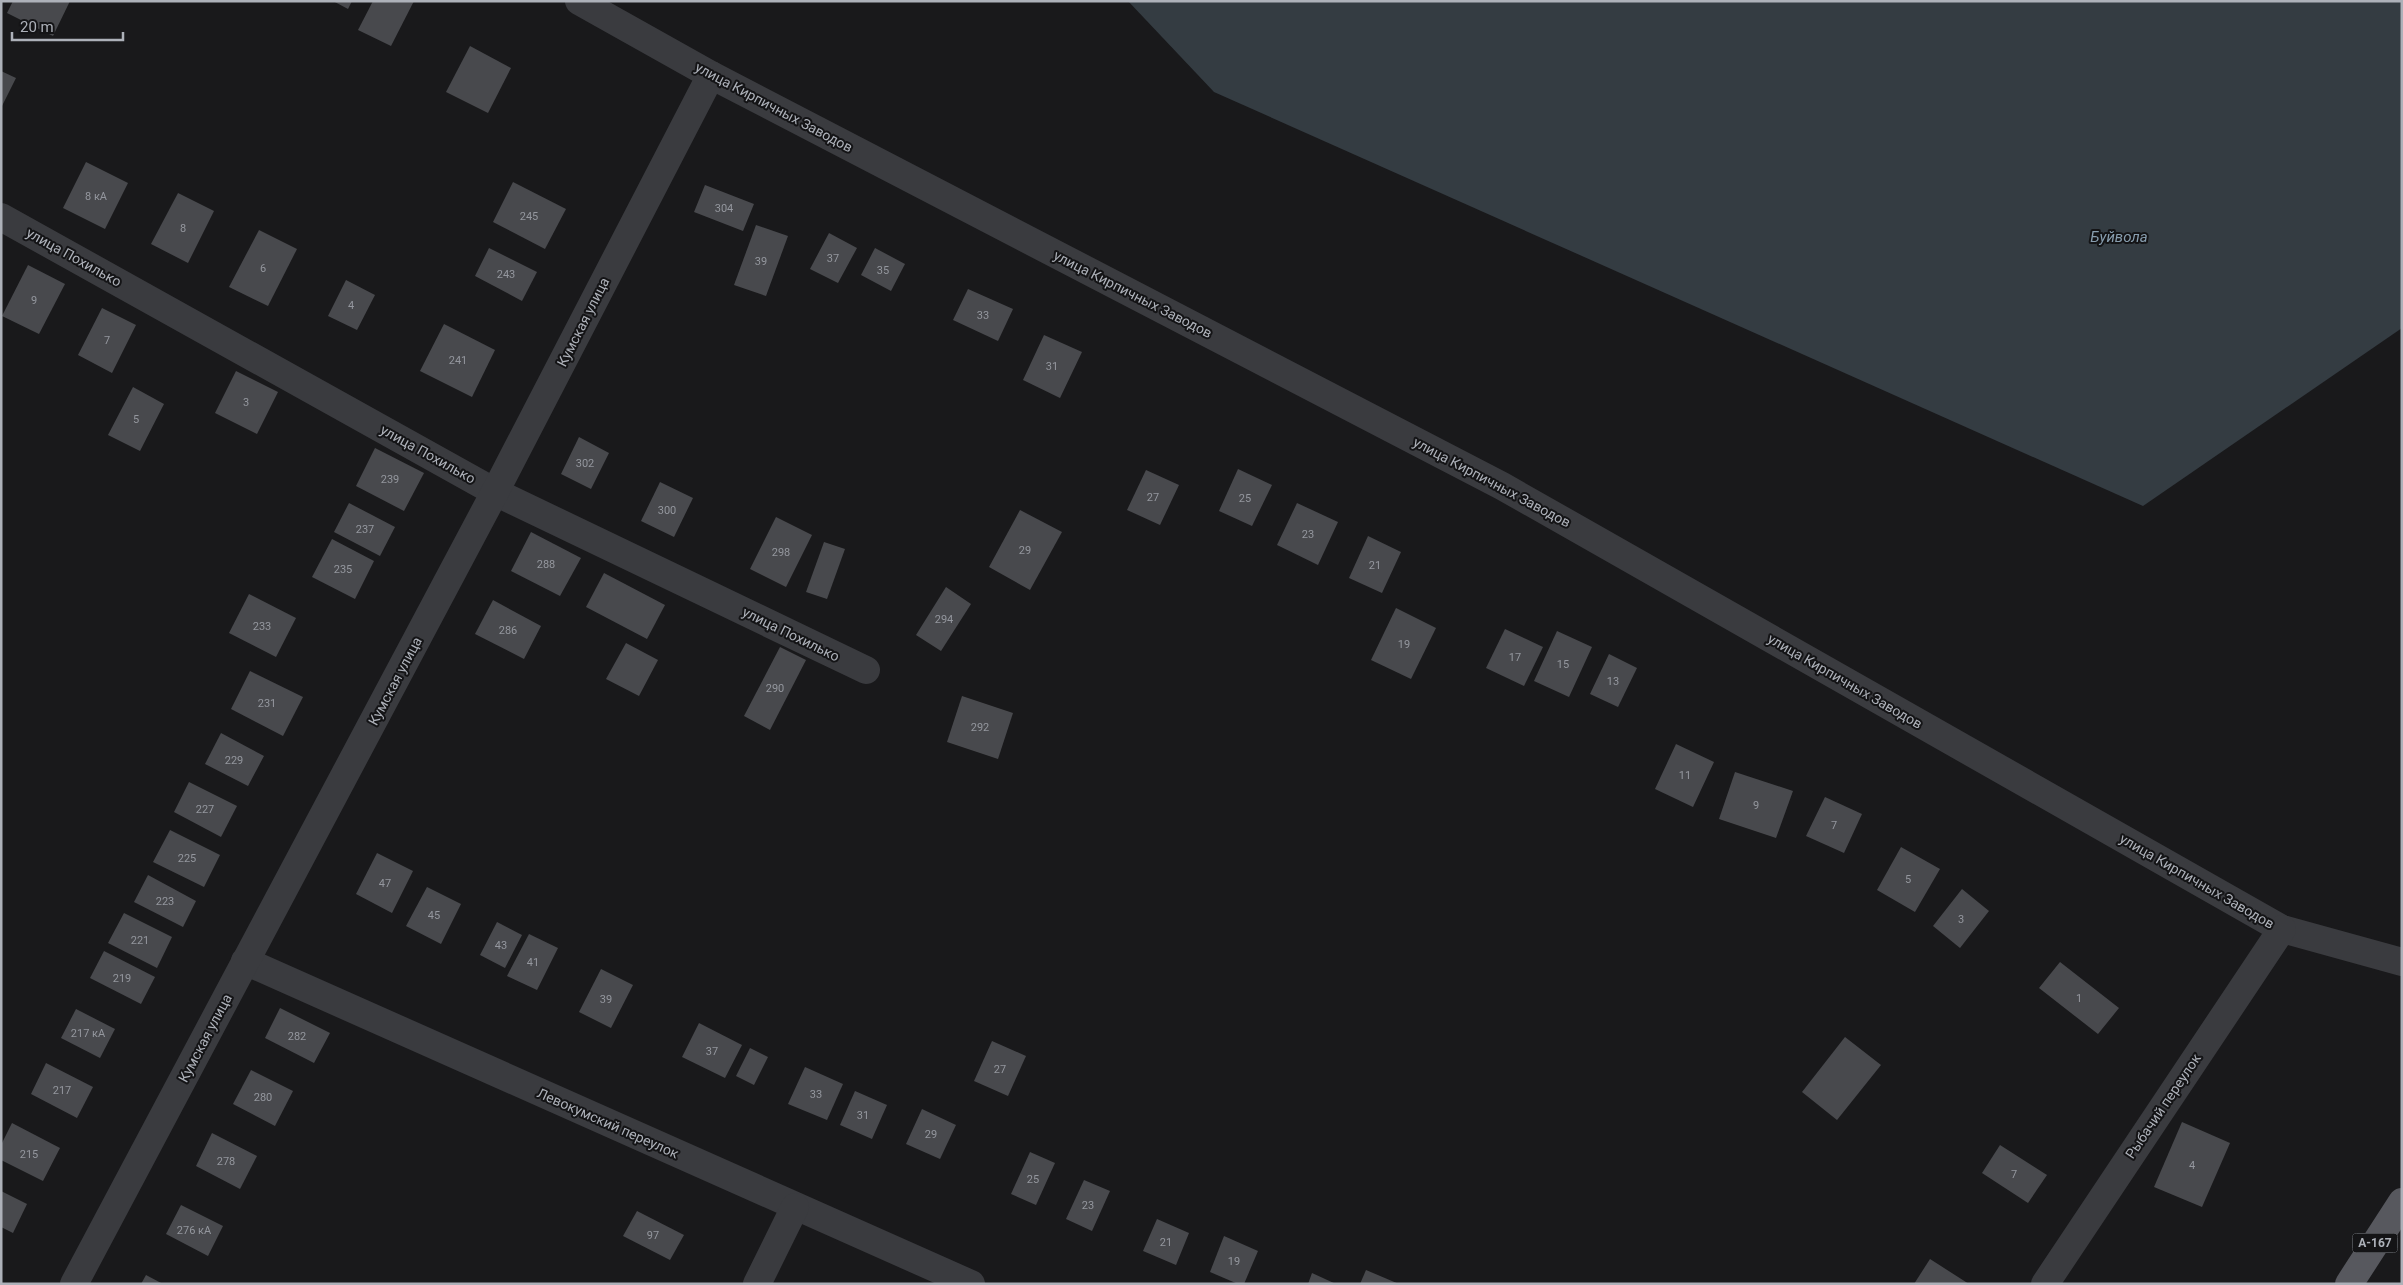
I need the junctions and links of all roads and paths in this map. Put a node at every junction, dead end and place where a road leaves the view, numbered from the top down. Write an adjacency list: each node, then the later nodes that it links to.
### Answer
1 (579, 1): 2 (street, улица Кирпичных Заводов)
2 (711, 75): 4 (street, Кумская улица); 6 (street, улица Кирпичных Заводов)
3 (1, 217): 4 (street, улица Похилько)
4 (495, 492): 5 (street, улица Похилько); 7 (street, Кумская улица)
5 (866, 670)
6 (2282, 929): 8 (street, улица Кирпичных Заводов); 14 (street, Рыбачий переулок)
7 (245, 961): 10 (street, Левокумский переулок); 11 (street, Кумская улица)
8 (2402, 962)
9 (2402, 1202): 15 (main road, А-167)
10 (795, 1207): 12 (street); 13 (street, Левокумский переулок)
11 (74, 1284)
12 (757, 1284)
13 (971, 1284)
14 (2045, 1284)
15 (2349, 1284)

